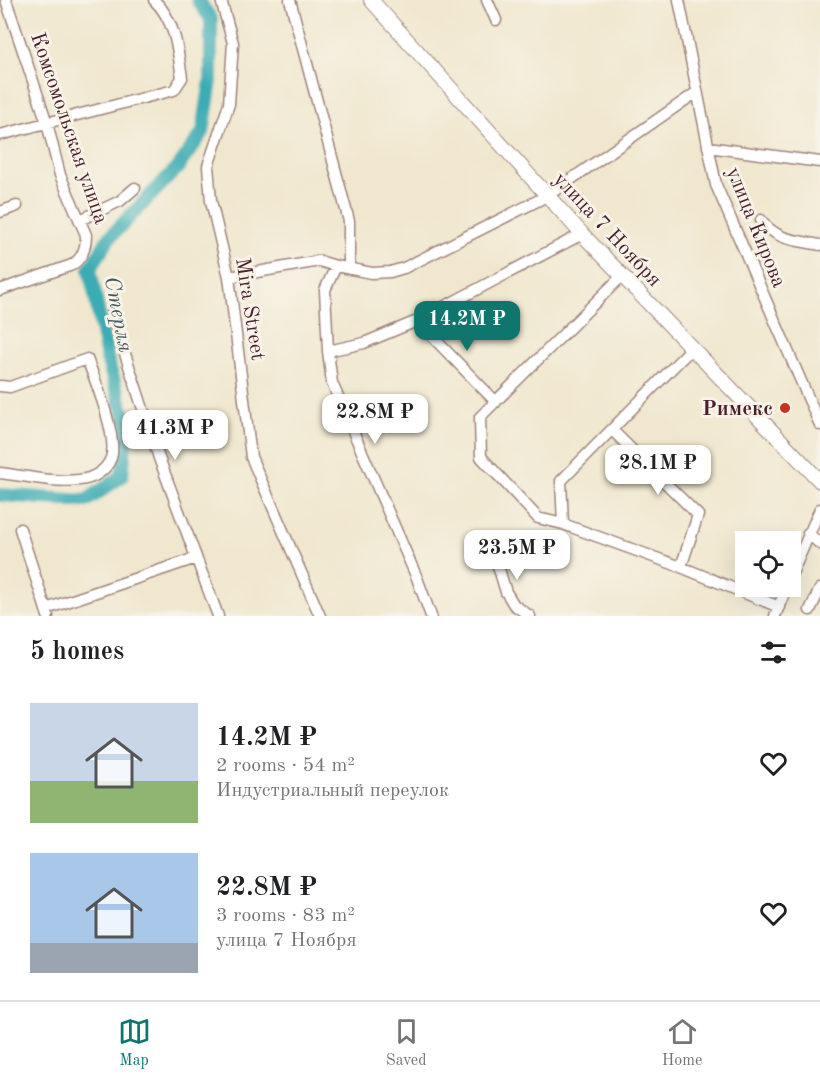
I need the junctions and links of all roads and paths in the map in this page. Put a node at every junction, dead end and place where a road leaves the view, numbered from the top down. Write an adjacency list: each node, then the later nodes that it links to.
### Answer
1 (6, 0): 10 (street, Комсомольская улица)
2 (154, 0): 10 (street)
3 (222, 0): 25 (street, Mira Street)
4 (290, 0): 23 (street)
5 (371, 0): 15 (main road, улица 7 Ноября)
6 (487, 0): 8 (street)
7 (679, 0): 9 (street, улица Кирова)
8 (496, 20)
9 (697, 92): 12 (street, улица Кирова); 15 (street)
10 (47, 123): 11 (street); 18 (street, Комсомольская улица)
11 (0, 135)
12 (708, 147): 13 (street); 33 (street, улица Кирова)
13 (820, 162)
14 (135, 188): 18 (street)
15 (547, 196): 20 (main road, улица 7 Ноября); 23 (street)
16 (17, 206): 17 (street)
17 (0, 212)
18 (80, 220): 26 (street, Комсомольская улица)
19 (761, 220): 21 (street)
20 (582, 234): 24 (main road, улица 7 Ноября); 28 (street)
21 (820, 245)
22 (336, 266): 23 (street); 25 (street); 30 (street)
23 (349, 269)
24 (623, 275): 29 (main road, улица 7 Ноября); 32 (street)
25 (229, 277): 52 (street, Mira Street)
26 (0, 290)
27 (112, 314): 44 (street)
28 (417, 321): 30 (street); 32 (street)
29 (691, 349): 34 (street); 36 (main road, улица 7 Ноября)
30 (328, 351): 53 (street)
31 (0, 386): 35 (street)
32 (496, 402): 38 (street)
33 (820, 425)
34 (612, 430): 38 (street); 45 (street)
35 (0, 472)
36 (820, 481)
37 (820, 509): 40 (street)
38 (563, 524): 45 (street)
39 (20, 529): 50 (street)
40 (808, 533): 41 (street); 42 (street)
41 (820, 544)
42 (801, 550)
43 (494, 554): 54 (street)
44 (196, 558): 50 (street); 51 (street)
45 (681, 567): 49 (street)
46 (819, 593): 48 (street)
47 (783, 597): 49 (street)
48 (810, 610)
49 (777, 611)
50 (47, 612)
51 (218, 616)
52 (320, 616)
53 (431, 616)
54 (530, 616)

